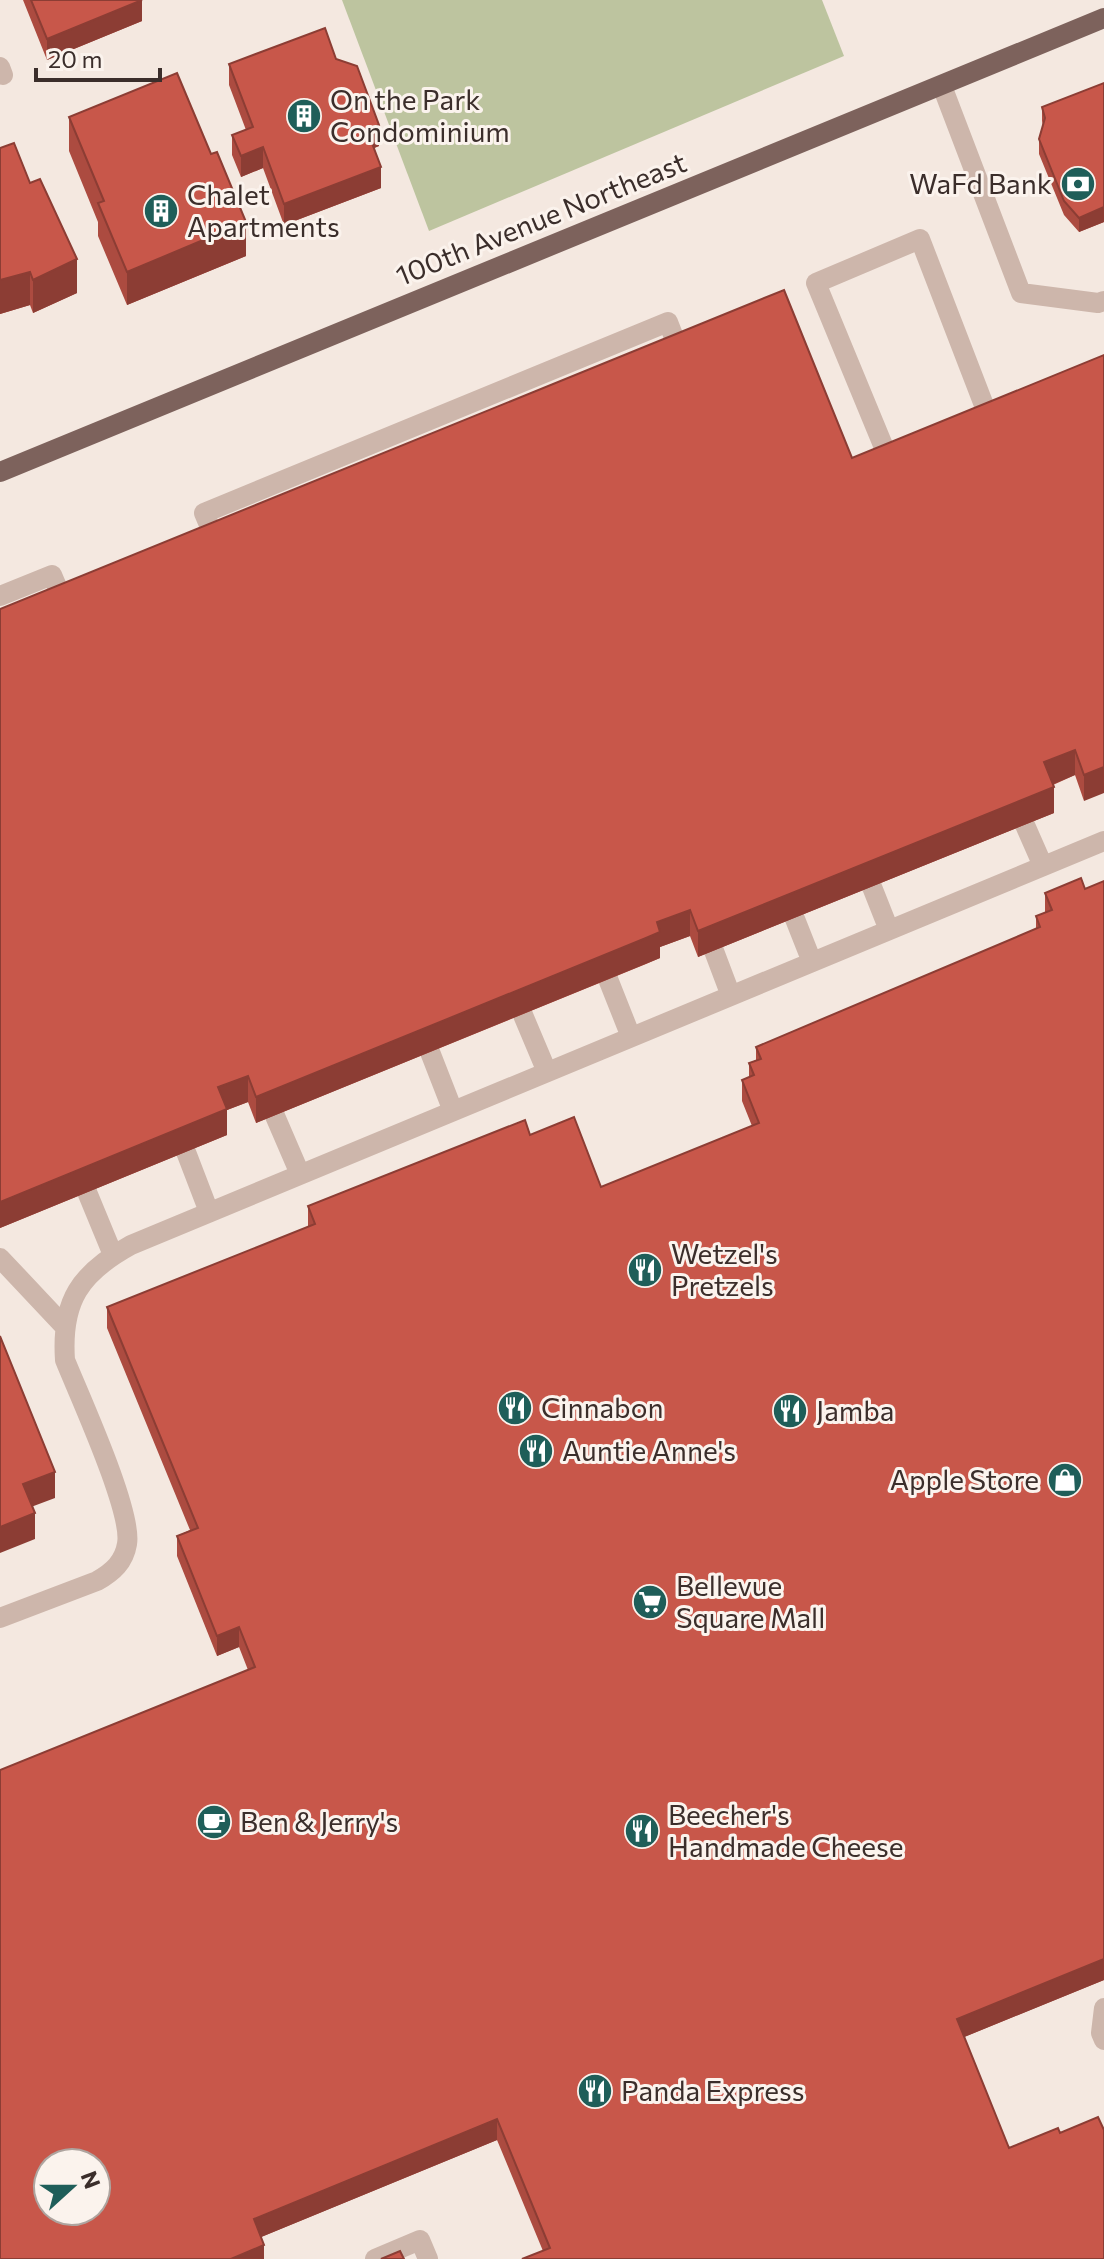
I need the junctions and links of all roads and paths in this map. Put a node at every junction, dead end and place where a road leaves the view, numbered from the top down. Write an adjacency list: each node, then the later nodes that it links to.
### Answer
1 (1104, 18): 2 (main road, 100th Avenue Northeast)
2 (942, 86): 3 (lane); 12 (main road, 100th Avenue Northeast)
3 (1104, 301)
4 (682, 358): 5 (lane)
5 (556, 368): 6 (lane); 7 (lane)
6 (566, 391)
7 (476, 402): 8 (lane); 10 (lane)
8 (485, 424)
9 (992, 426): 11 (lane)
10 (327, 462): 13 (lane); 14 (lane)
11 (892, 467)
12 (0, 472)
13 (336, 485)
14 (218, 546)
15 (0, 596): 16 (lane); 17 (lane)
16 (66, 608)
17 (10, 618)
18 (1025, 825): 20 (lane)
19 (1104, 841): 20 (lane)
20 (1043, 866): 23 (lane)
21 (872, 887): 23 (lane)
22 (795, 919): 25 (lane)
23 (889, 930): 25 (lane)
24 (714, 951): 27 (lane)
25 (812, 962): 27 (lane)
26 (608, 979): 29 (lane)
27 (731, 996): 29 (lane)
28 (523, 1015): 31 (lane)
29 (631, 1037): 31 (lane)
30 (430, 1052): 32 (lane)
31 (547, 1072): 32 (lane)
32 (453, 1111): 35 (lane)
33 (275, 1116): 35 (lane)
34 (186, 1152): 37 (lane)
35 (300, 1174): 37 (lane)
36 (87, 1192): 38 (lane)
37 (209, 1212): 38 (lane)
38 (113, 1255): 40 (lane)
39 (0, 1258): 40 (lane)
40 (64, 1326): 41 (lane)
41 (0, 1618)
42 (1104, 2008): 43 (lane)
43 (1104, 2040)
44 (375, 2259): 45 (lane)
45 (428, 2259)

